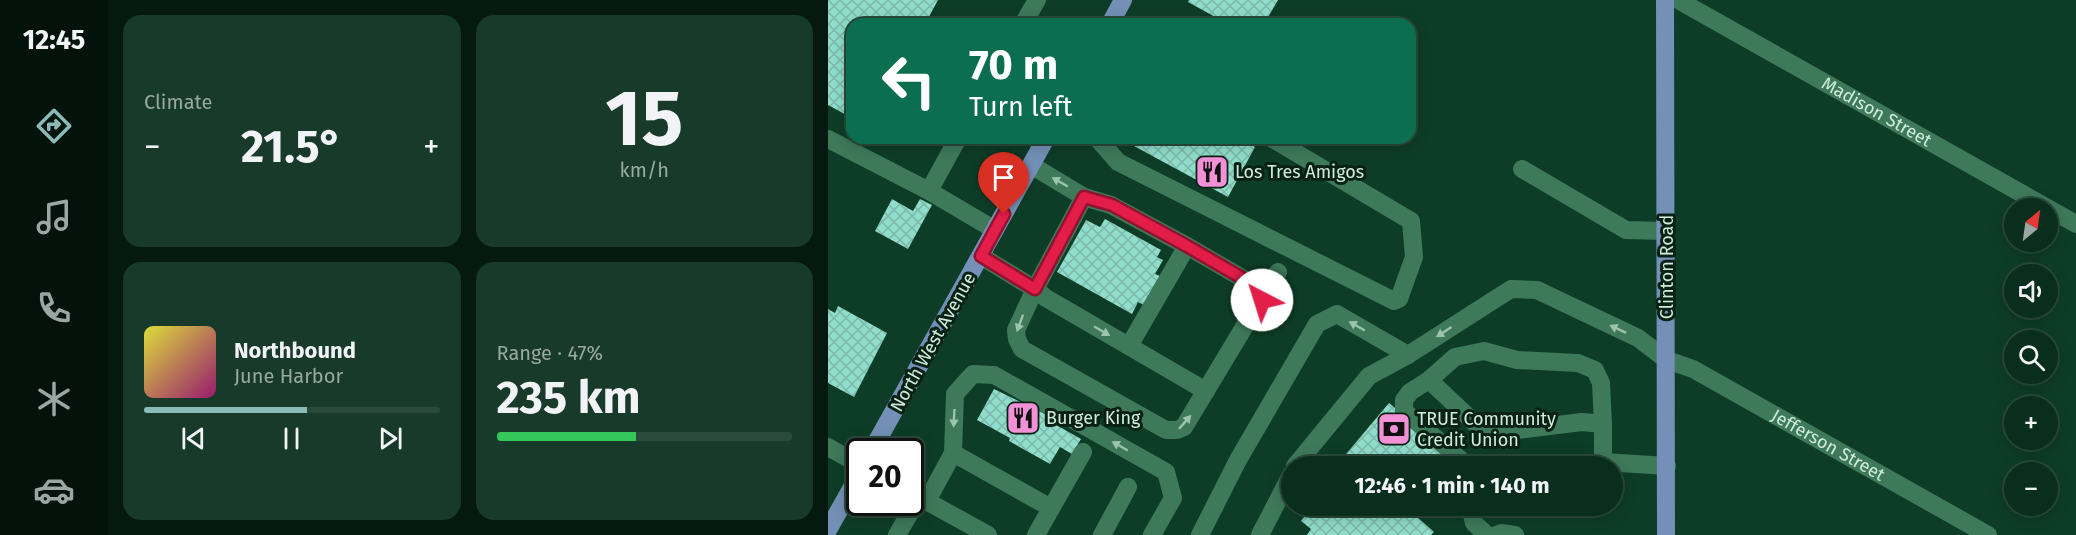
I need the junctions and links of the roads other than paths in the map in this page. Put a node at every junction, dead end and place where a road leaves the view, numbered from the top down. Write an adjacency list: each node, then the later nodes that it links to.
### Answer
1 (1037, 0): 5 (street)
2 (1123, 0): 6 (main road)
3 (1665, 0): 18 (main road, Clinton Road)
4 (1678, 0): 16 (street, Madison Street)
5 (1026, 18)
6 (1113, 18)
7 (828, 139): 14 (street)
8 (955, 144): 14 (street)
9 (1043, 144): 12 (main road, North West Avenue)
10 (1102, 144): 11 (street)
11 (1281, 144)
12 (1031, 165): 15 (street, one-way to 12); 17 (main road, North West Avenue)
13 (1522, 169): 18 (street)
14 (929, 191): 17 (street)
15 (1084, 197): 19 (street); 22 (street)
16 (2076, 224)
17 (995, 230): 20 (main road, North West Avenue)
18 (1666, 231): 26 (main road, Clinton Road)
19 (1187, 246): 23 (street); 24 (street)
20 (981, 256): 22 (street); 30 (main road, North West Avenue)
21 (1278, 272): 23 (street)
22 (1035, 289): 24 (street, one-way to 24); 28 (street, one-way to 28)
23 (1264, 294): 28 (street)
24 (1129, 346): 28 (street)
25 (1408, 355): 26 (street, Jefferson Street, one-way to 25); 34 (street, Jefferson Street); 54 (street, one-way to 54)
26 (1667, 360): 39 (main road, Clinton Road); 60 (street, Jefferson Street)
27 (1429, 380): 29 (street); 29 (street); 35 (street)
28 (1206, 391)
29 (1603, 424): 36 (street)
30 (879, 438)
31 (828, 447): 37 (street)
32 (1083, 452): 45 (street)
33 (952, 453): 41 (street); 45 (street); 53 (street, one-way to 33)
34 (1303, 456)
35 (1456, 456)
36 (1603, 456)
37 (846, 457)
38 (1623, 463): 39 (street)
39 (1666, 466): 59 (main road, Clinton Road)
40 (1128, 487): 52 (street)
41 (924, 490)
42 (1281, 494): 55 (street)
43 (846, 497): 48 (main road)
44 (924, 500): 50 (street)
45 (1051, 508): 51 (street)
46 (908, 516): 49 (street)
47 (1472, 516): 56 (street)
48 (828, 530)
49 (897, 535)
50 (988, 535)
51 (1036, 535)
52 (1102, 535)
53 (1152, 535)
54 (1200, 535)
55 (1260, 535)
56 (1487, 535)
57 (1497, 535): 58 (street)
58 (1515, 535)
59 (1666, 535)
60 (1988, 535)

